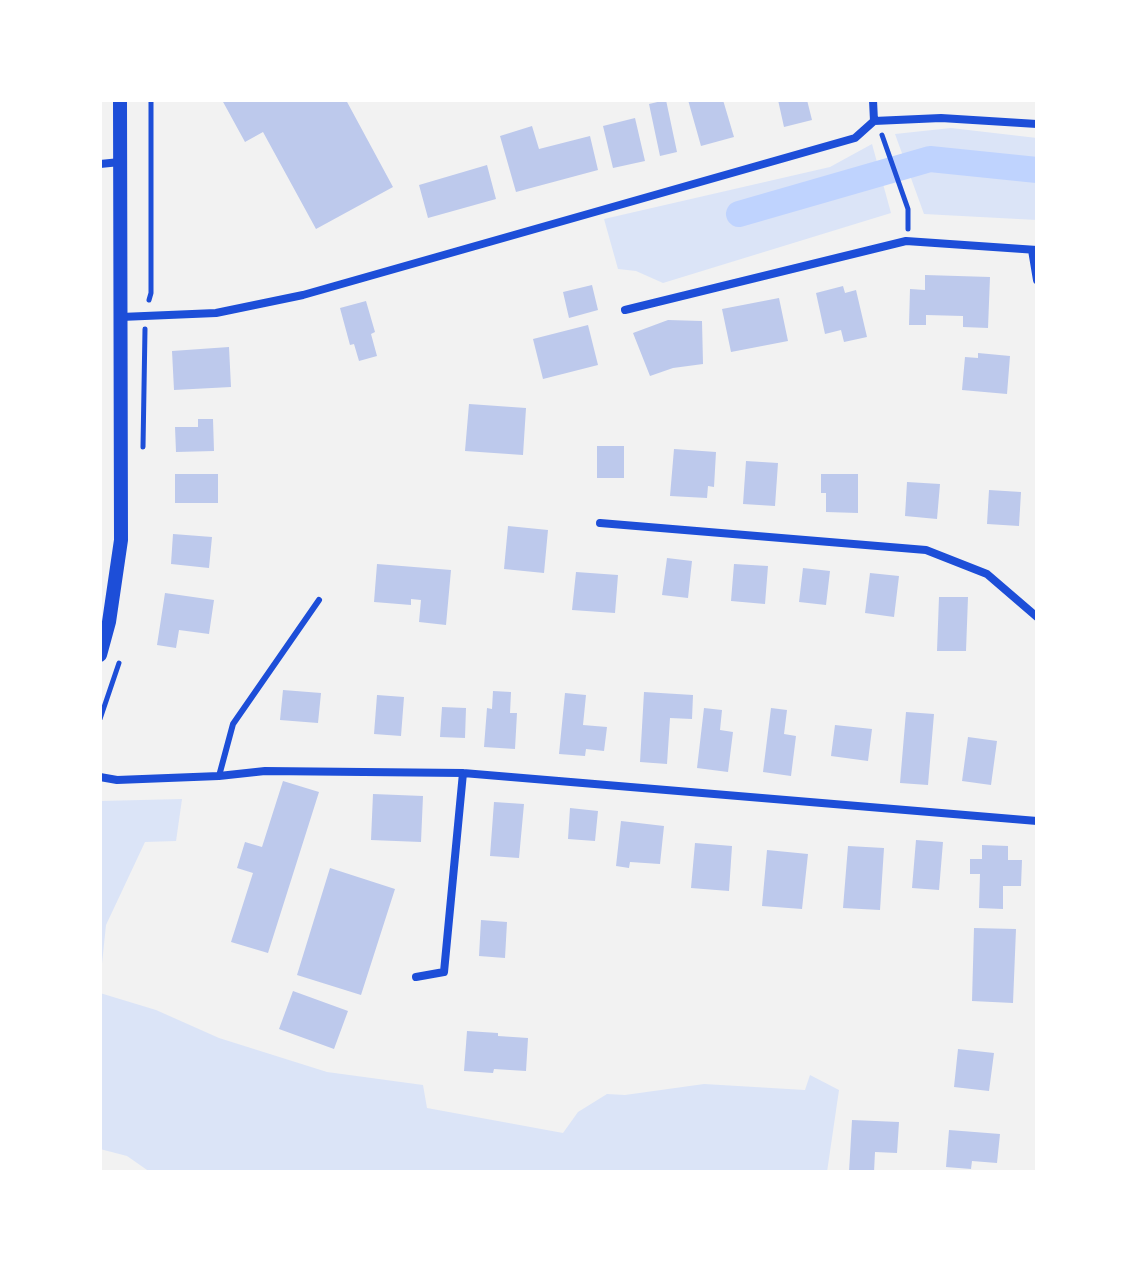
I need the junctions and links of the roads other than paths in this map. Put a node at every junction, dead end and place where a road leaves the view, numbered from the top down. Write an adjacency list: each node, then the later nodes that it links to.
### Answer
1 (120, 100): 5 (street)
2 (873, 100): 3 (street)
3 (874, 121): 4 (street); 10 (street)
4 (1037, 124)
5 (120, 162): 6 (street); 10 (street)
6 (100, 164)
7 (1034, 250): 8 (street); 9 (street)
8 (1037, 280)
9 (625, 310)
10 (121, 317): 14 (street)
11 (600, 523): 13 (street)
12 (319, 600): 16 (lane)
13 (1037, 617)
14 (100, 655)
15 (463, 773): 16 (street); 18 (street); 19 (street)
16 (219, 776): 17 (street)
17 (100, 777)
18 (1037, 821)
19 (416, 977)

